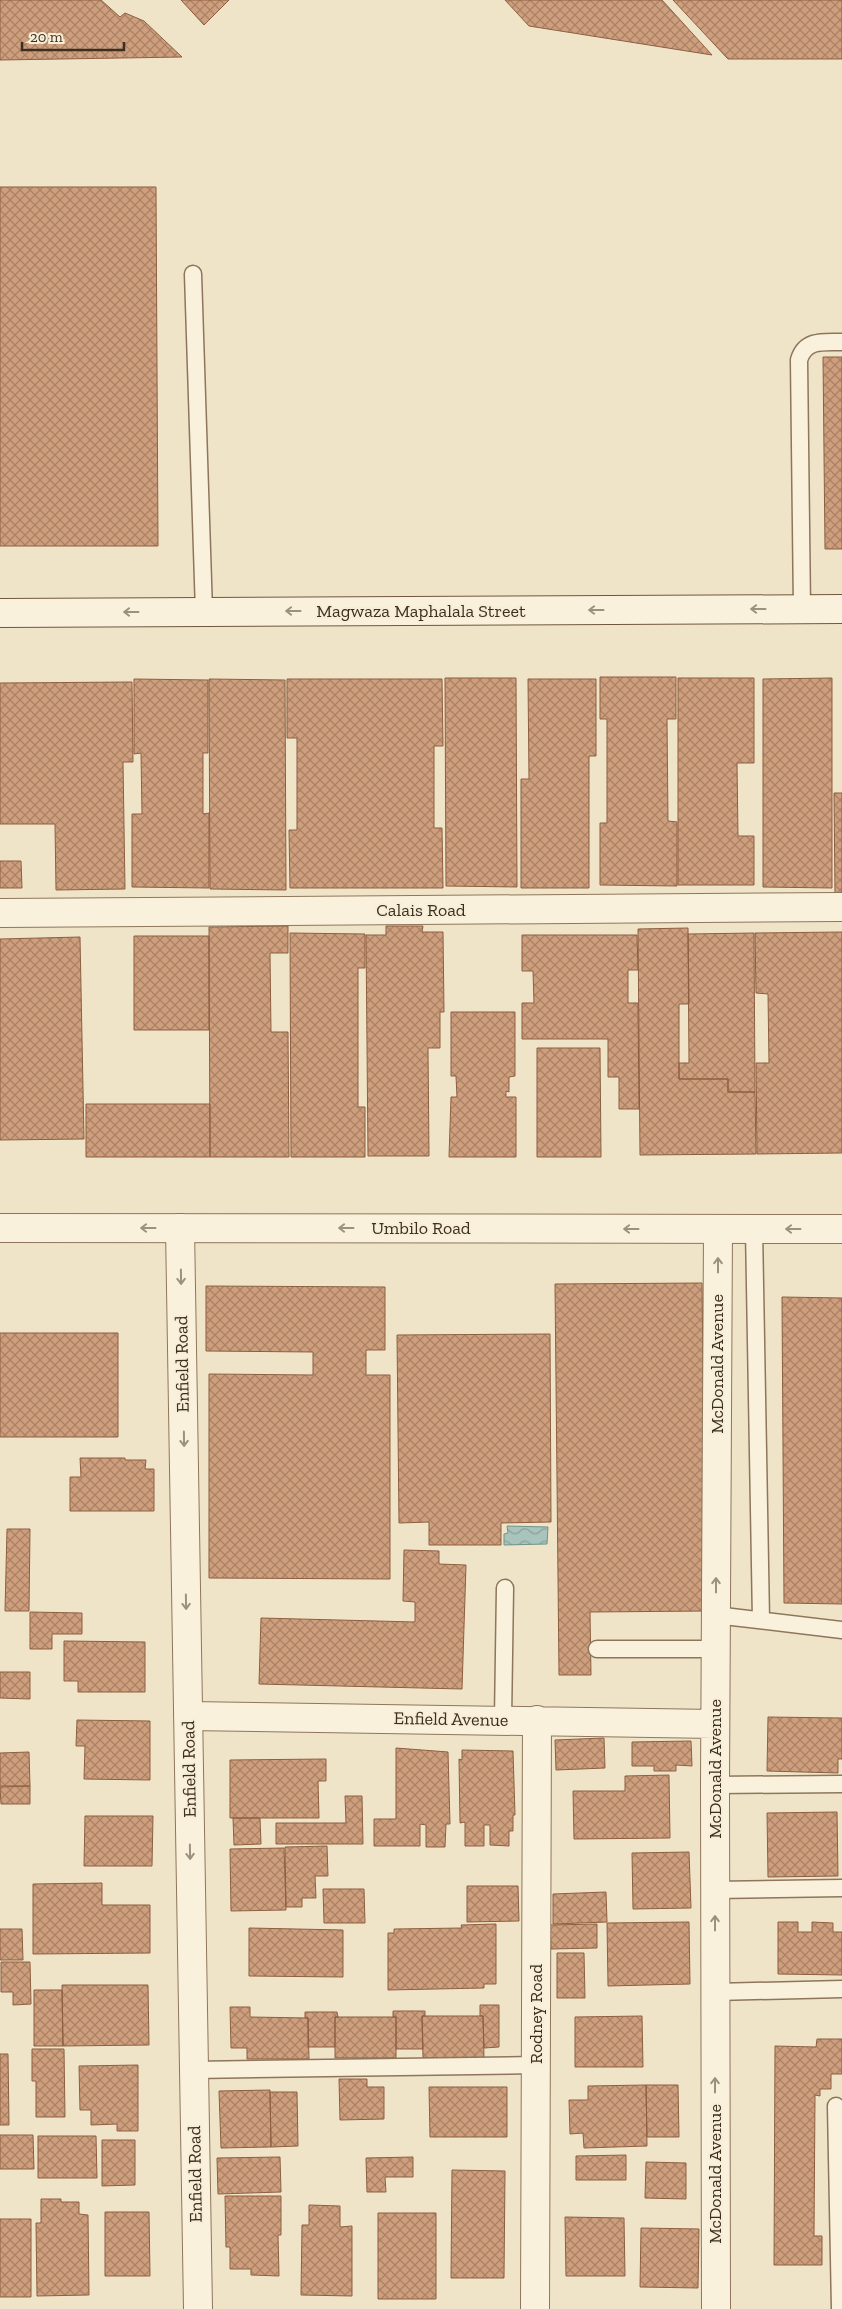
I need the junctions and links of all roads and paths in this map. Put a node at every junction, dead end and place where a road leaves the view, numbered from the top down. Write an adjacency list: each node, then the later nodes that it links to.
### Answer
1 (193, 274): 5 (lane)
2 (842, 342): 3 (lane)
3 (802, 609): 4 (street, Magwaza Maphalala Street); 5 (street, Magwaza Maphalala Street, one-way to 5)
4 (842, 609)
5 (204, 612): 6 (street, Magwaza Maphalala Street, one-way to 6)
6 (0, 613)
7 (842, 908): 8 (street, Calais Road)
8 (0, 913)
9 (0, 1228): 10 (street, Umbilo Road, one-way to 9)
10 (180, 1228): 11 (street, Umbilo Road, one-way to 10); 20 (street, Enfield Road, one-way to 20)
11 (718, 1229): 12 (street, Umbilo Road); 15 (street, McDonald Avenue, one-way to 11)
12 (754, 1229): 13 (street, Umbilo Road, one-way to 12); 16 (lane)
13 (842, 1229)
14 (505, 1588): 21 (lane)
15 (716, 1615): 16 (lane); 19 (street, McDonald Avenue)
16 (761, 1620): 17 (lane)
17 (842, 1630)
18 (597, 1649): 19 (lane)
19 (716, 1649): 23 (street, McDonald Avenue)
20 (188, 1716): 21 (street, Enfield Avenue); 31 (street, Enfield Road, one-way to 31)
21 (503, 1719): 22 (street, Enfield Avenue)
22 (537, 1720): 23 (street, Enfield Avenue); 30 (street, Rodney Road)
23 (715, 1724): 25 (street, McDonald Avenue)
24 (842, 1784): 25 (lane)
25 (715, 1785): 27 (street, McDonald Avenue)
26 (842, 1888): 27 (lane)
27 (715, 1890): 29 (street, McDonald Avenue, one-way to 27)
28 (842, 1989): 29 (lane)
29 (715, 1992): 35 (street, McDonald Avenue, one-way to 29)
30 (536, 2064): 31 (lane); 34 (street, Rodney Road)
31 (194, 2070): 33 (street, Enfield Road)
32 (836, 2106): 36 (lane)
33 (198, 2309)
34 (535, 2309)
35 (716, 2309)
36 (840, 2309)

